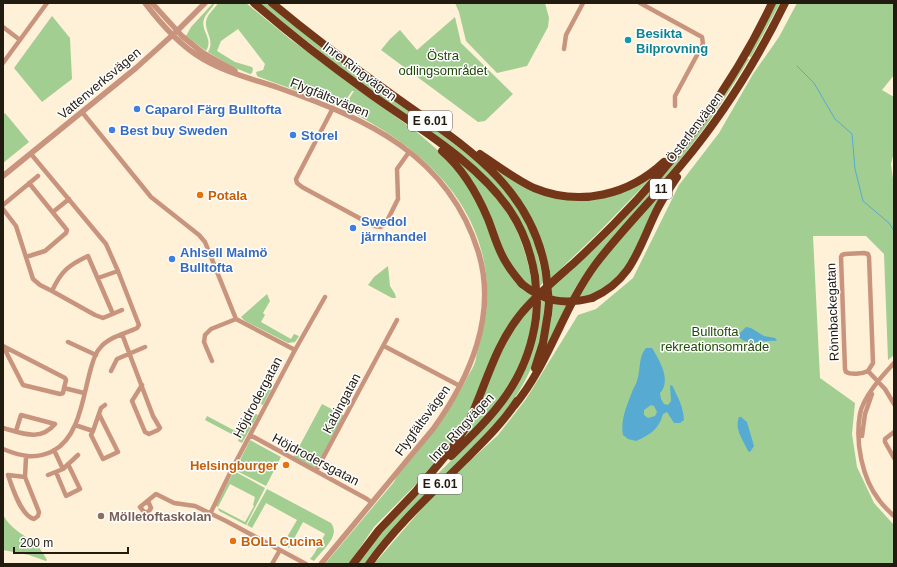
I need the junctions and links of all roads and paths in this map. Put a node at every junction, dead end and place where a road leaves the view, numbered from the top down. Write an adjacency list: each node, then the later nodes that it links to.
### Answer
1 (47, 3): 15 (street)
2 (145, 3): 14 (street)
3 (152, 3): 14 (street)
4 (205, 3): 14 (street, Vattenverksvägen)
5 (250, 3): 13 (highway)
6 (254, 3): 13 (highway, Inre Ringvägen / E 6.01)
7 (272, 3): 22 (highway, Inre Ringvägen / E 6.01)
8 (583, 3): 16 (street)
9 (640, 3): 19 (street)
10 (772, 3): 24 (highway, Österlenvägen / 11)
11 (785, 3): 18 (highway, Österlenvägen / 11)
12 (3, 27): 15 (street)
13 (283, 28): 23 (highway, Inre Ringvägen / E 6.01)
14 (175, 33): 20 (street, Flygfältsvägen); 21 (street, Vattenverksvägen)
15 (20, 40): 17 (street)
16 (564, 49)
17 (3, 63)
18 (734, 94): 23 (highway, bridge); 62 (highway, Österlenvägen / 11)
19 (675, 106)
20 (333, 108): 25 (street, Flygfältsvägen); 25 (street)
21 (82, 112): 26 (street, Vattenverksvägen); 41 (street)
22 (424, 117): 24 (highway); 62 (highway, Inre Ringvägen / E 6.01, bridge)
23 (403, 118): 81 (highway, Inre Ringvägen / E 6.01, bridge)
24 (686, 141): 81 (highway, Österlenvägen / 11)
25 (409, 152): 56 (street, Flygfältsvägen)
26 (31, 154): 27 (street, Vattenverksvägen); 30 (street)
27 (3, 176)
28 (38, 176): 29 (street)
29 (29, 183): 31 (street); 33 (street)
30 (69, 199): 33 (street); 35 (street)
31 (3, 205)
32 (3, 209): 34 (street)
33 (53, 212): 34 (street)
34 (26, 257): 37 (street)
35 (118, 270): 36 (street); 43 (street)
36 (98, 278): 37 (street); 40 (street)
37 (52, 291): 40 (street)
38 (325, 297): 47 (street)
39 (122, 310): 40 (street)
40 (113, 314)
41 (236, 319): 47 (street, Höjdrodergatan); 50 (street)
42 (397, 320): 45 (street, Kabingatan)
43 (122, 334): 48 (street); 49 (street)
44 (68, 342): 49 (street)
45 (384, 346): 56 (street); 77 (street, Kabingatan)
46 (145, 347): 48 (street)
47 (295, 350): 69 (street, Höjdrodergatan)
48 (130, 353): 52 (street); 55 (street)
49 (96, 355): 58 (street)
50 (212, 361)
51 (894, 363): 54 (street)
52 (111, 371)
53 (868, 371): 53 (street, Rönnbackegatan); 54 (street)
54 (878, 382): 59 (street); 85 (street)
55 (142, 386): 55 (street)
56 (460, 386): 83 (street, Flygfältsvägen)
57 (64, 388): 57 (street); 58 (street)
58 (84, 393): 64 (street)
59 (892, 397): 60 (street)
60 (894, 404)
61 (105, 405): 63 (street)
62 (514, 406): 91 (highway, Inre Ringvägen / E 6.01)
63 (99, 414): 67 (street); 67 (street)
64 (75, 425): 67 (street); 71 (street)
65 (3, 428): 66 (street)
66 (16, 431): 66 (street)
67 (93, 431)
68 (894, 432): 74 (street)
69 (250, 435): 77 (street, Höjdrodersgatan); 84 (street, Höjdrodergatan)
70 (3, 449): 73 (street)
71 (54, 450): 73 (street); 76 (street)
72 (78, 455): 75 (street)
73 (26, 457): 80 (street)
74 (894, 458)
75 (68, 464): 76 (street); 78 (street)
76 (62, 469): 78 (street)
77 (316, 471): 83 (street, Höjdrodersgatan)
78 (56, 472): 79 (street)
79 (48, 475)
80 (25, 477): 80 (street)
81 (417, 490): 90 (highway, Inre Ringvägen / E 6.01)
82 (148, 501): 84 (street)
83 (372, 503): 89 (street, Flygfältsvägen)
84 (210, 514): 86 (street)
85 (894, 516)
86 (280, 550): 87 (street); 88 (street)
87 (272, 564)
88 (306, 564)
89 (321, 564)
90 (354, 564)
91 (368, 564)

